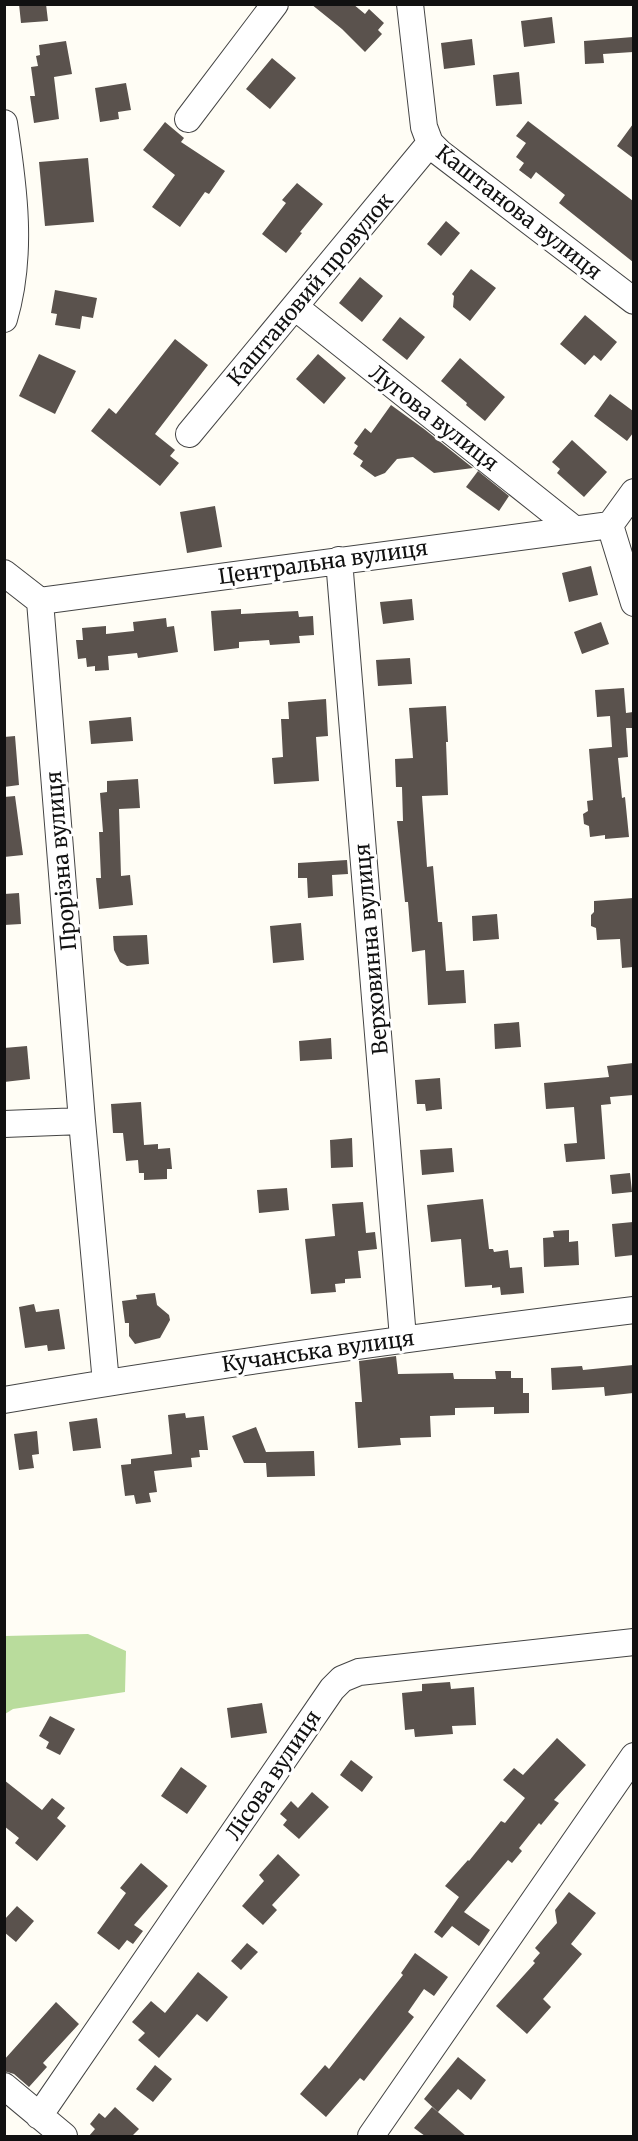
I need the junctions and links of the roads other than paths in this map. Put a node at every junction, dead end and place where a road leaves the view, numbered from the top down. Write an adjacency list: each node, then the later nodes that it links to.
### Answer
1 (275, 4): 3 (street)
2 (410, 4): 5 (street, Каштанова вулиця)
3 (188, 119)
4 (4, 123): 8 (street)
5 (430, 143): 6 (street, Каштанова вулиця); 7 (street, Каштановий провулок)
6 (633, 301)
7 (295, 307): 9 (street, Каштановий провулок); 12 (street, Лугова вулиця)
8 (4, 319)
9 (189, 434)
10 (633, 492): 11 (street)
11 (610, 525): 12 (street, Центральна вулиця); 16 (street)
12 (574, 529): 13 (street, Центральна вулиця)
13 (339, 560): 15 (street, Центральна вулиця); 20 (street, Верховинна вулиця)
14 (4, 573): 15 (street)
15 (40, 601): 17 (street, Прорізна вулиця)
16 (633, 603)
17 (82, 1121): 18 (street); 21 (street, Прорізна вулиця)
18 (4, 1124)
19 (633, 1310): 20 (street, Кучанська вулиця)
20 (403, 1338): 21 (street, Кучанська вулиця)
21 (106, 1383): 22 (street, Кучанська вулиця)
22 (4, 1400)
23 (633, 1642): 26 (street, Лісова вулиця)
24 (633, 1756): 28 (street)
25 (4, 2086): 26 (street)
26 (39, 2116): 27 (street)
27 (64, 2136)
28 (371, 2136)

